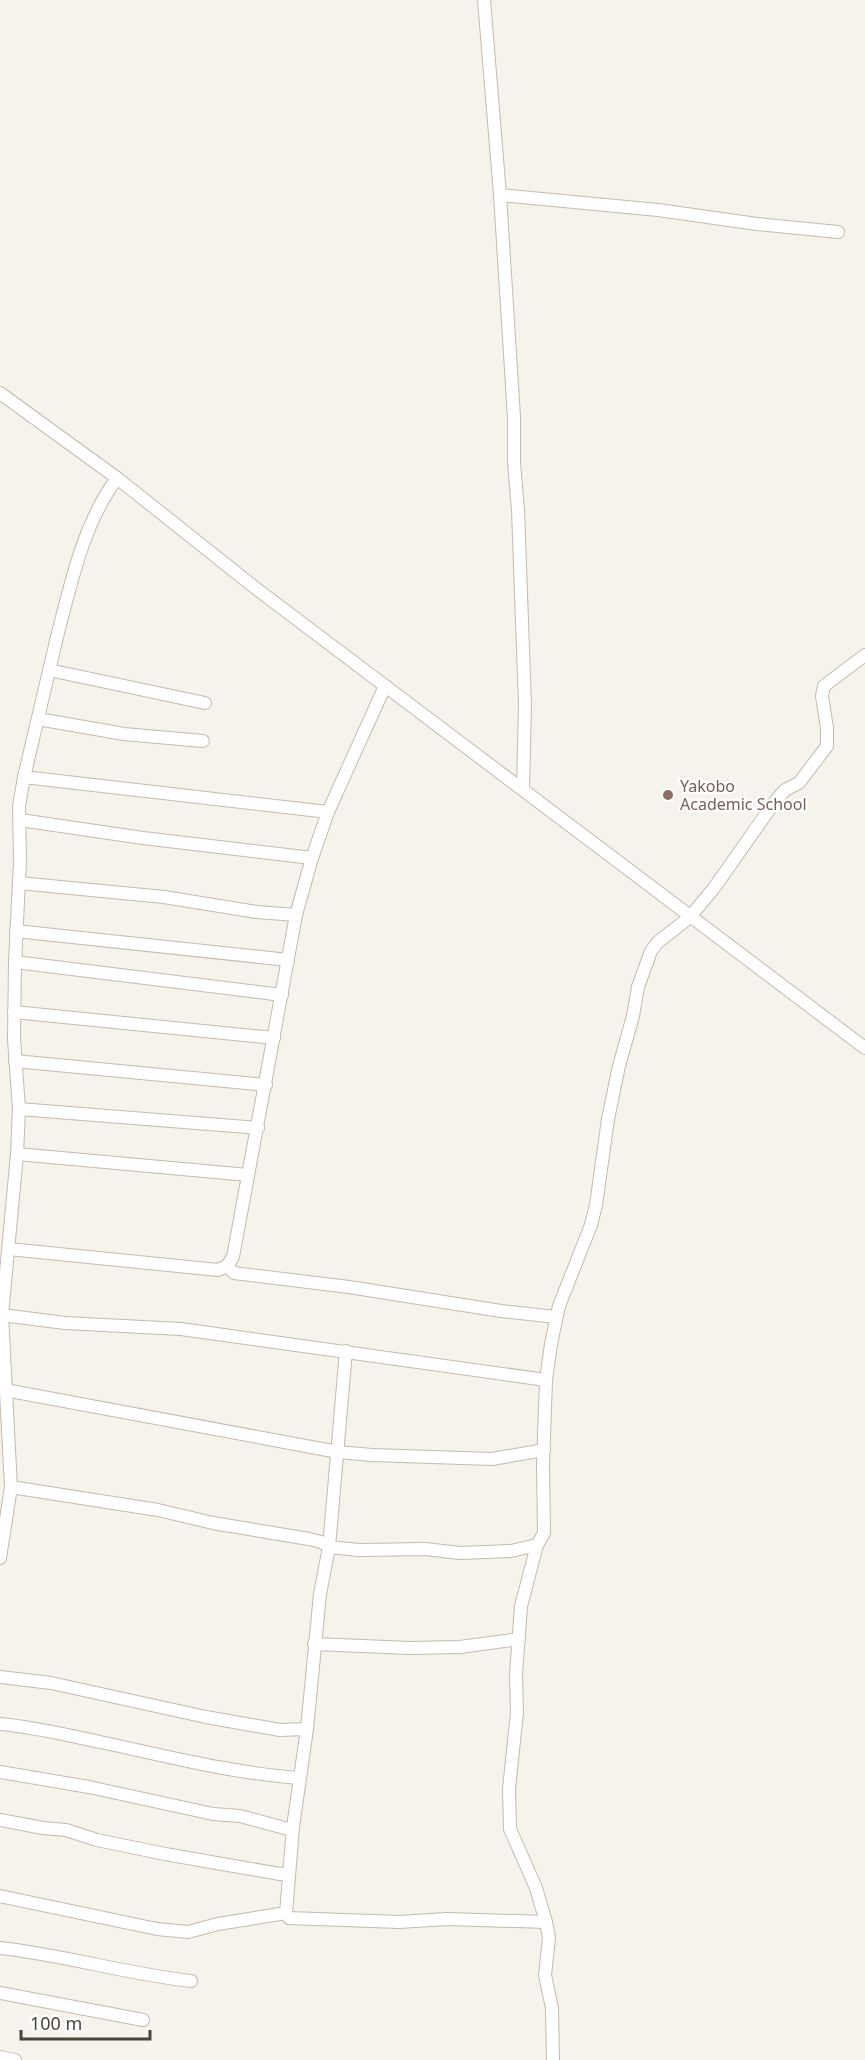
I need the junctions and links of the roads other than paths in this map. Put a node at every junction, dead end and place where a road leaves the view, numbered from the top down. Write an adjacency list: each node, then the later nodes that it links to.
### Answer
1 (484, 0): 2 (street)
2 (500, 195): 3 (street); 13 (street)
3 (838, 232)
4 (0, 393): 5 (street)
5 (117, 478): 7 (street); 8 (street)
6 (865, 655): 19 (street)
7 (49, 670): 9 (street); 10 (street)
8 (385, 686): 13 (street); 14 (street)
9 (205, 703)
10 (38, 719): 11 (street); 12 (street)
11 (203, 741)
12 (24, 777): 14 (street); 15 (street)
13 (523, 789): 19 (street)
14 (328, 812): 16 (street)
15 (20, 820): 16 (street); 17 (street)
16 (312, 858): 18 (street)
17 (19, 883): 18 (street); 20 (street)
18 (296, 915): 21 (street)
19 (690, 916): 26 (street); 36 (street)
20 (16, 931): 21 (street); 22 (street)
21 (288, 960): 23 (street)
22 (15, 962): 23 (street); 24 (street)
23 (282, 995): 25 (street)
24 (14, 1012): 25 (street); 27 (street)
25 (274, 1038): 28 (street)
26 (865, 1048)
27 (15, 1061): 28 (street); 29 (street)
28 (266, 1085): 30 (street)
29 (19, 1109): 30 (street); 31 (street)
30 (258, 1128): 32 (street)
31 (18, 1154): 32 (street); 33 (street)
32 (248, 1175): 34 (street)
33 (9, 1249): 34 (street); 35 (street)
34 (227, 1266): 36 (street)
35 (2, 1315): 37 (street); 39 (street)
36 (556, 1317): 38 (street)
37 (346, 1351): 38 (street); 41 (street)
38 (546, 1380): 40 (street)
39 (5, 1390): 41 (street); 42 (street)
40 (544, 1450): 41 (street); 43 (street)
41 (338, 1452): 44 (street)
42 (11, 1487): 44 (street); 45 (street)
43 (537, 1545): 44 (street); 46 (street)
44 (329, 1547): 47 (street)
45 (0, 1558)
46 (519, 1639): 47 (street); 58 (street)
47 (314, 1644): 50 (street)
48 (0, 1677): 50 (street)
49 (0, 1724): 52 (street)
50 (307, 1729): 52 (street)
51 (0, 1772): 54 (street)
52 (299, 1778): 54 (street)
53 (0, 1820): 55 (street)
54 (292, 1830): 55 (street)
55 (289, 1873): 57 (street)
56 (0, 1896): 57 (street)
57 (286, 1913): 58 (street)
58 (546, 1922): 65 (street)
59 (0, 1948): 60 (street)
60 (191, 1981)
61 (0, 1993): 62 (street)
62 (143, 2020)
63 (0, 2057): 64 (street)
64 (15, 2060)
65 (553, 2060)

